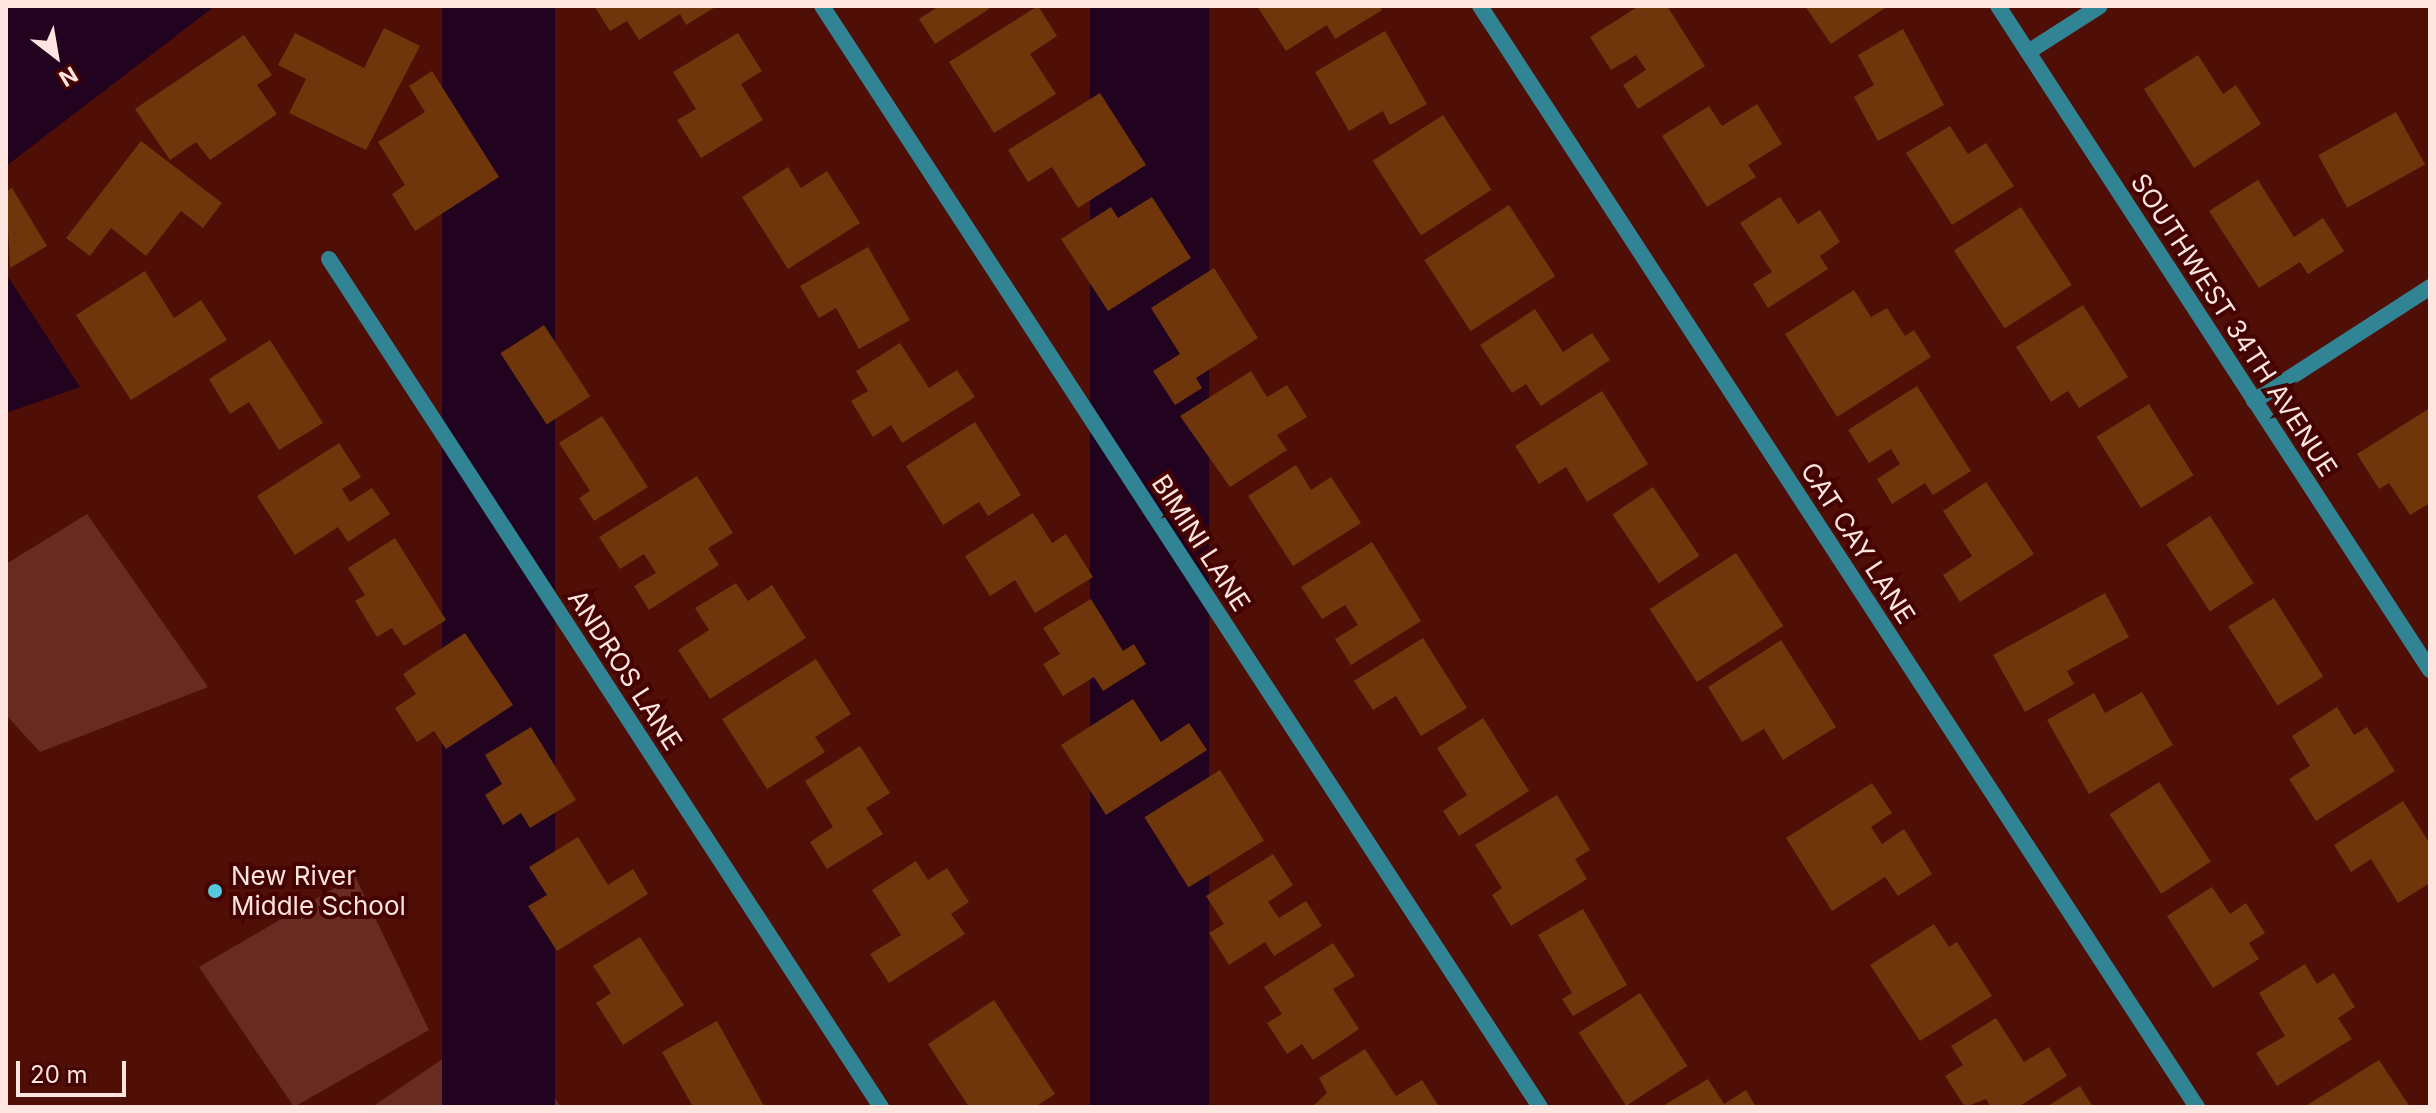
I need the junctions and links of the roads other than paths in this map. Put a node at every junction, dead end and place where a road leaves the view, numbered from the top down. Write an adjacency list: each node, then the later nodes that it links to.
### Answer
1 (822, 6): 11 (street, BIMINI LANE)
2 (1480, 6): 12 (street, CAT CAY LANE)
3 (1998, 6): 5 (street, SOUTHWEST 34TH AVENUE)
4 (2100, 6): 5 (street)
5 (2028, 52): 8 (street, SOUTHWEST 34TH AVENUE)
6 (329, 259): 10 (street, ANDROS LANE)
7 (2430, 287): 8 (street)
8 (2254, 401): 9 (street, SOUTHWEST 34TH AVENUE)
9 (2430, 670)
10 (881, 1107)
11 (1540, 1107)
12 (2197, 1107)

